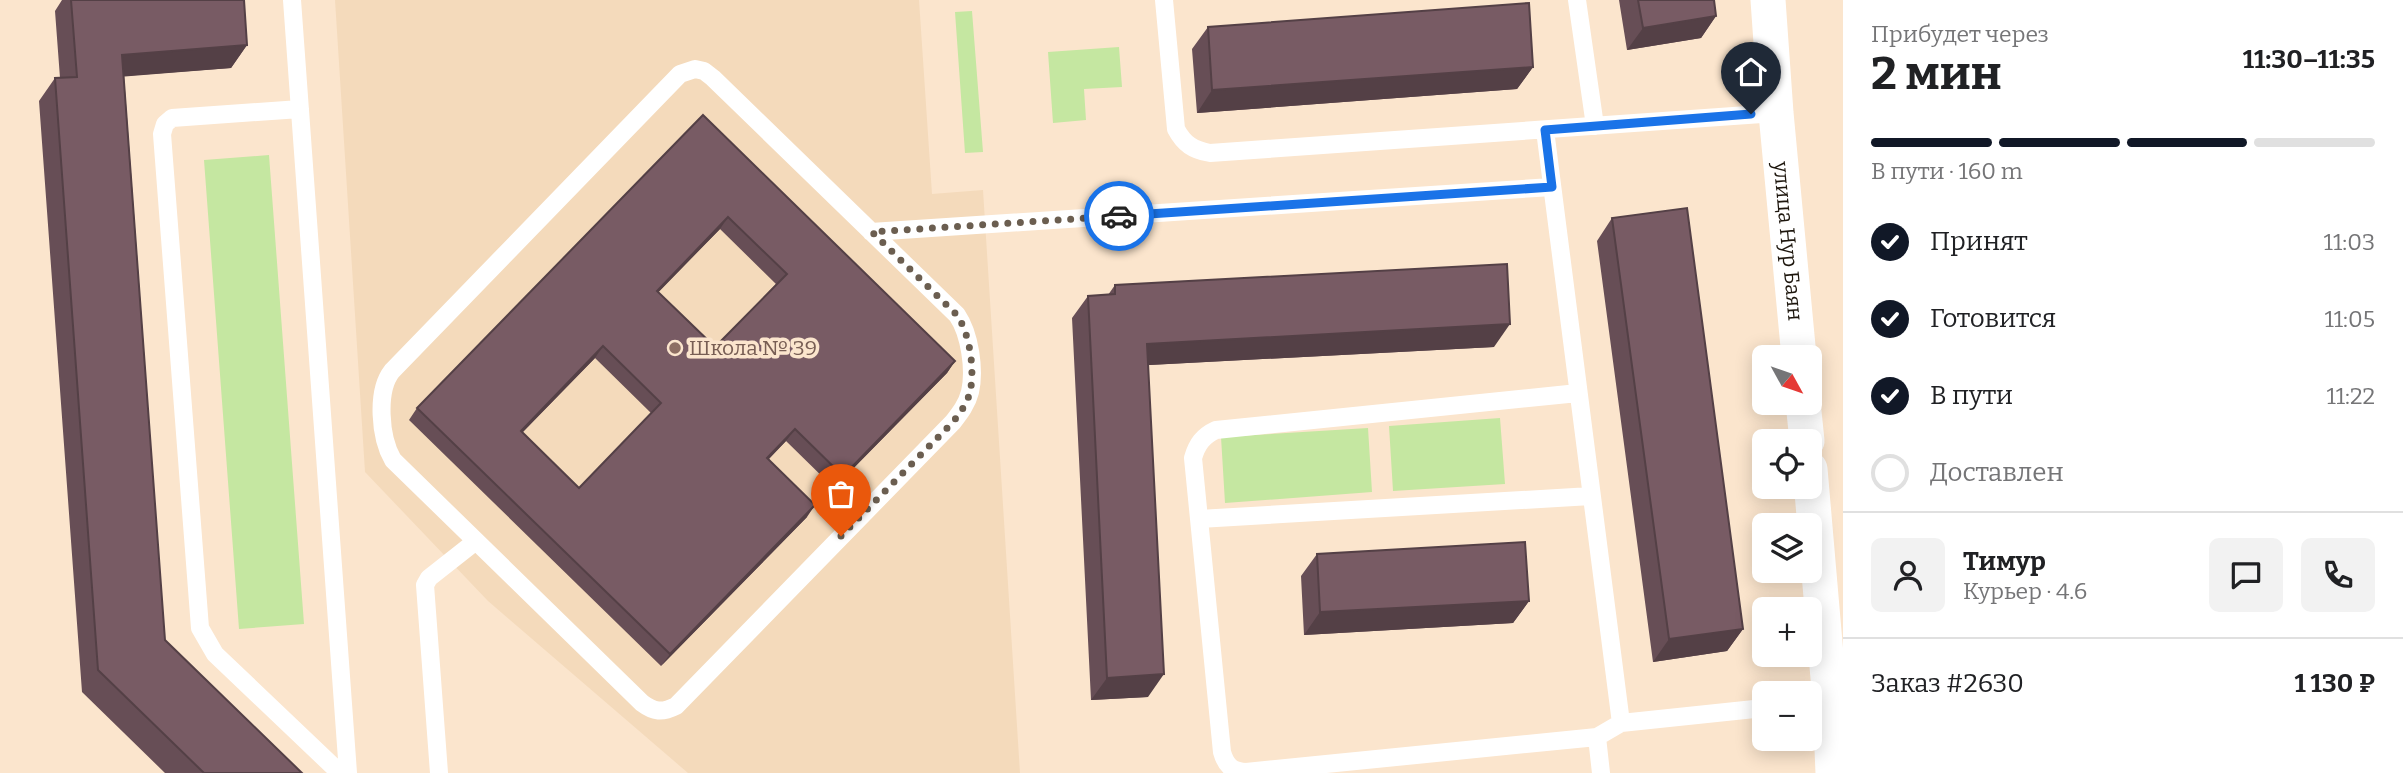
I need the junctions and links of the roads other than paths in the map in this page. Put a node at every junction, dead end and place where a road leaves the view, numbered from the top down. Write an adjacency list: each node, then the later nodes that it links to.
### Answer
1 (292, 0): 5 (lane)
2 (1164, 0): 8 (lane)
3 (1577, 0): 7 (lane)
4 (1768, 0): 6 (street, улица Нур Баян)
5 (300, 108): 22 (lane); 23 (lane)
6 (1776, 113): 7 (lane); 11 (street, улица Нур Баян)
7 (1595, 126): 8 (lane)
8 (1545, 130): 9 (lane)
9 (1552, 187): 10 (lane); 12 (lane)
10 (872, 232): 16 (lane); 16 (lane)
11 (1798, 345)
12 (1578, 393): 13 (lane); 15 (lane)
13 (1591, 496): 15 (lane); 20 (lane)
14 (1811, 499): 17 (street)
15 (1199, 519): 21 (lane)
16 (475, 541): 24 (lane)
17 (1818, 681)
18 (1752, 709): 20 (lane)
19 (1822, 717): 26 (street)
20 (1620, 723): 21 (lane)
21 (1597, 737): 25 (lane)
22 (340, 773)
23 (348, 773)
24 (439, 773)
25 (1601, 773)
26 (1833, 773)

